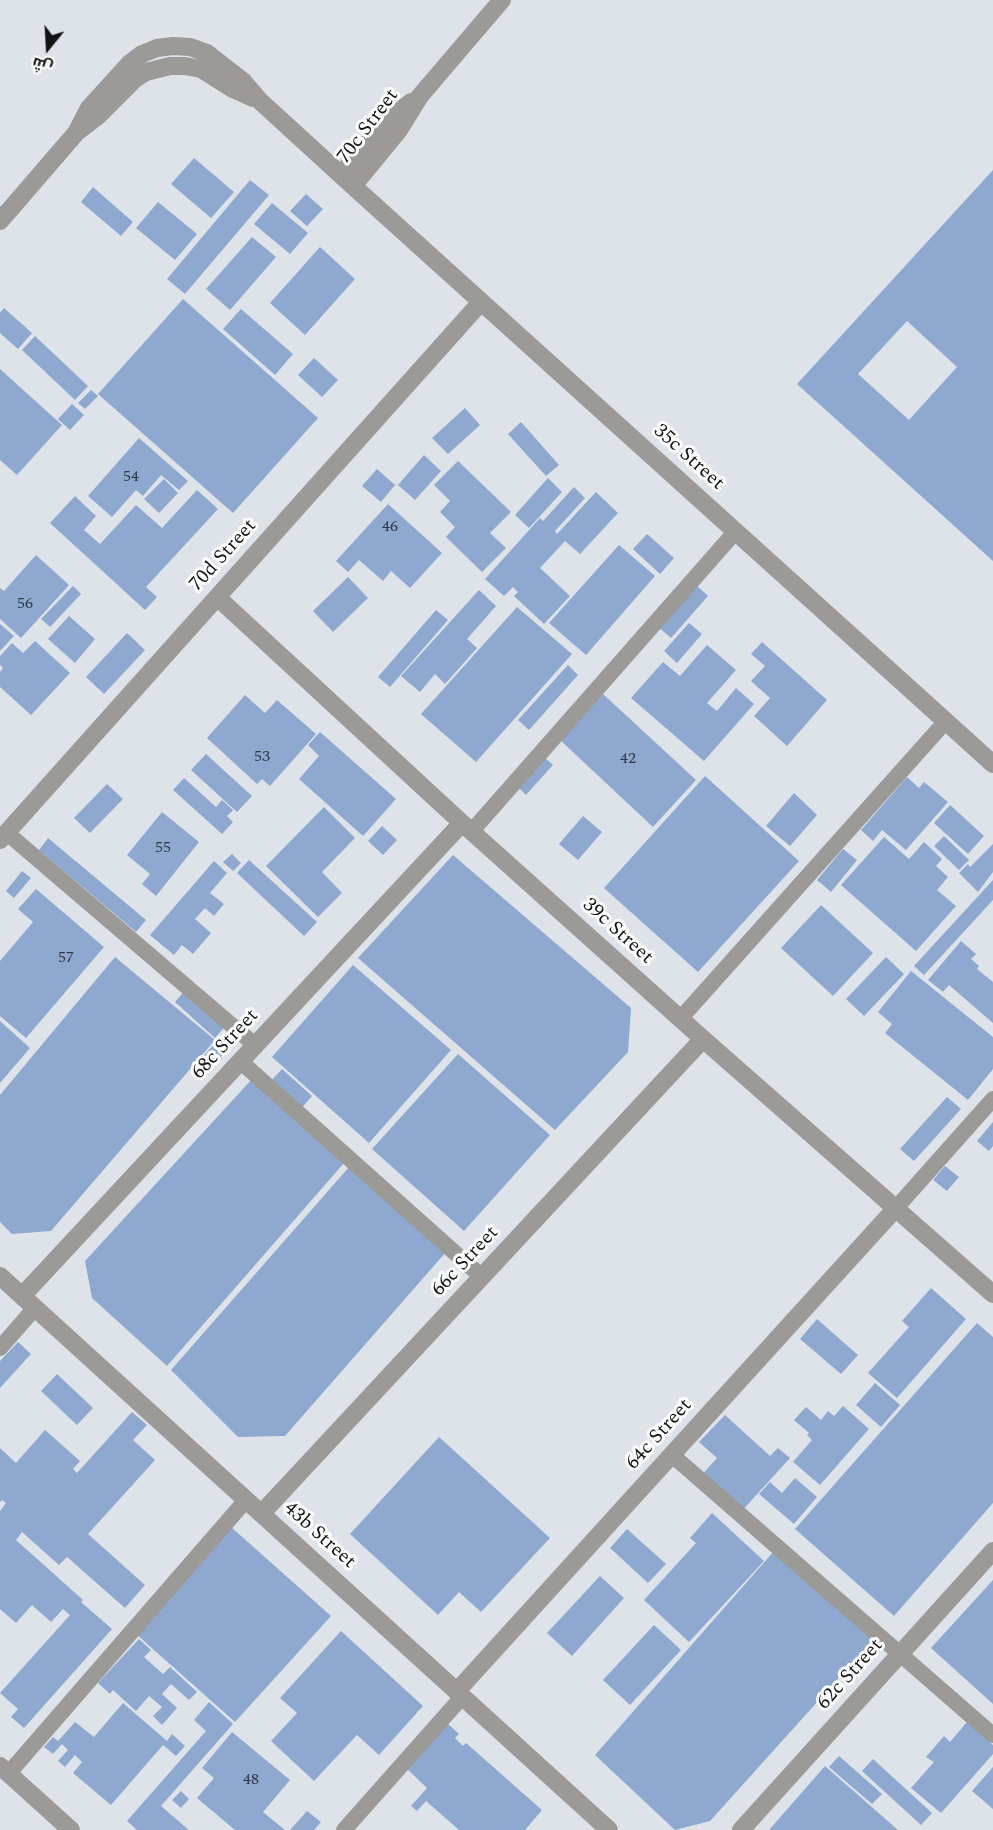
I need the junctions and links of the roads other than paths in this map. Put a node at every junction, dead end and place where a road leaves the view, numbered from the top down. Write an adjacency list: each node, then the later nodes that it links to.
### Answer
1 (502, 0): 2 (street, 70c Street)
2 (347, 180): 3 (street, 35c Street); 4 (street, 35c Street)
3 (0, 221)
4 (481, 302): 5 (street, 35c Street); 6 (street, 70d Street)
5 (736, 531): 7 (street, 35c Street); 9 (lane)
6 (217, 597): 9 (street, 39c Street); 10 (street, 70d Street)
7 (946, 721): 8 (street, 35c Street); 11 (lane)
8 (993, 764)
9 (466, 828): 11 (street, 39c Street); 13 (street, 68c Street)
10 (3, 837): 13 (lane)
11 (681, 1019): 12 (street, 39c Street)
12 (703, 1039): 16 (street, 39c Street); 18 (street, 66c Street)
13 (256, 1046): 14 (street, 68c Street)
14 (240, 1061): 18 (lane); 20 (street, 68c Street)
15 (993, 1099): 16 (lane)
16 (896, 1208): 19 (street, 39c Street); 22 (street, 64c Street)
17 (0, 1276): 20 (street, 43b Street)
18 (482, 1277): 24 (street, 66c Street)
19 (993, 1294)
20 (29, 1302): 21 (lane); 23 (street, 43b Street)
21 (0, 1348)
22 (672, 1455): 26 (lane); 27 (street, 64c Street)
23 (246, 1500): 24 (street, 43b Street); 29 (lane)
24 (261, 1514): 27 (street, 43b Street)
25 (993, 1551): 26 (street, 62c Street)
26 (901, 1653): 28 (lane); 33 (street, 62c Street)
27 (460, 1694): 31 (lane); 32 (street, 43b Street)
28 (993, 1735)
29 (4, 1770): 30 (street)
30 (71, 1830)
31 (344, 1830)
32 (609, 1830)
33 (741, 1830)

